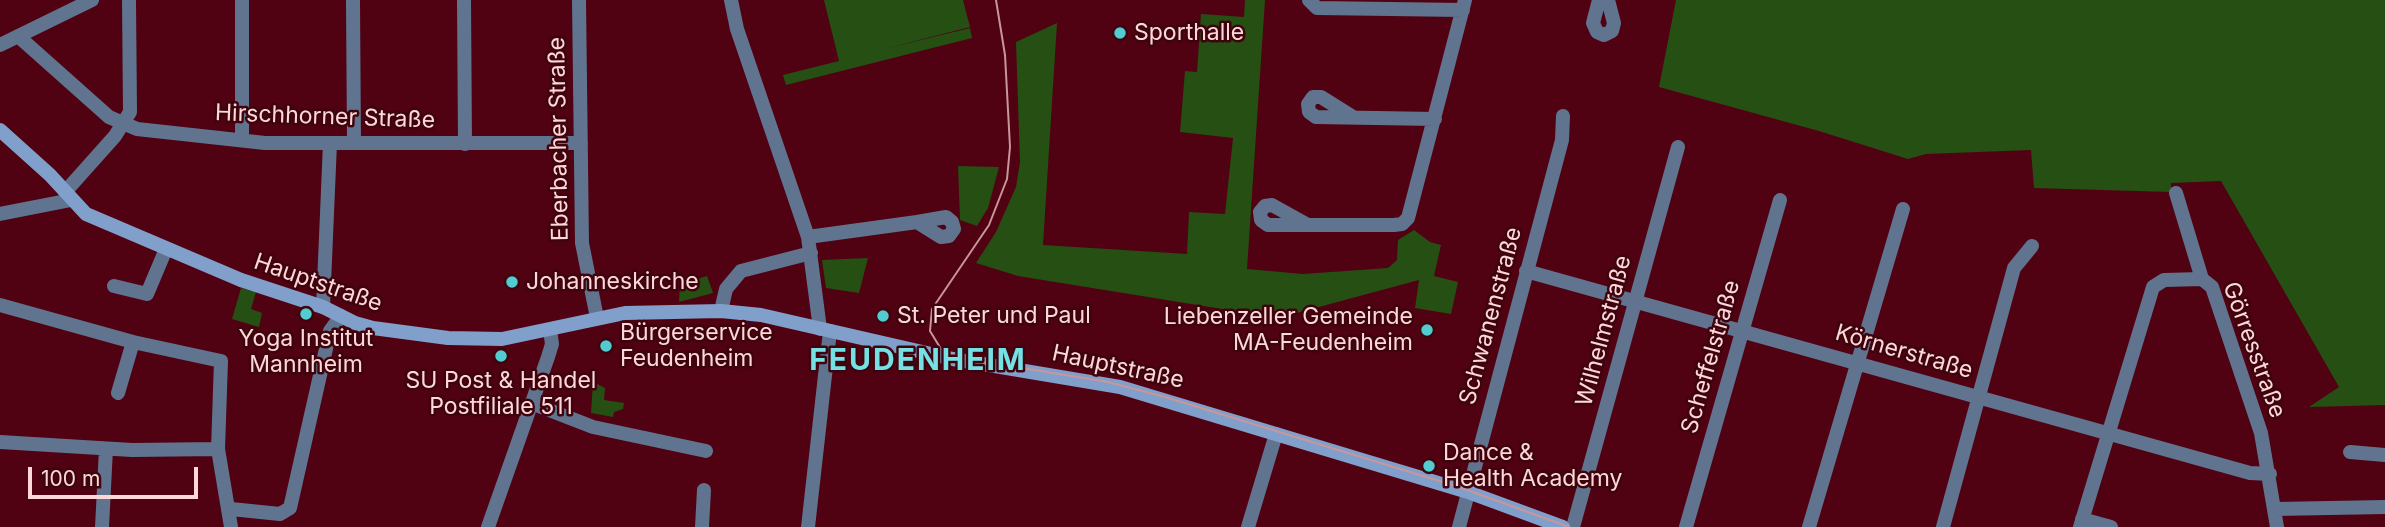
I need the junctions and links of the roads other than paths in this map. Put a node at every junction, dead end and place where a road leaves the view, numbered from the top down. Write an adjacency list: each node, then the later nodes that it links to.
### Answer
1 (92, 0): 14 (street)
2 (129, 0): 19 (street)
3 (242, 0): 21 (street)
4 (353, 0): 22 (street)
5 (464, 0): 25 (street)
6 (579, 0): 23 (street, Eberbacher Straße)
7 (732, 0): 34 (street)
8 (1309, 0): 13 (street)
9 (1342, 0): 13 (street)
10 (1600, 0): 11 (street)
11 (1608, 0)
12 (1464, 5): 13 (street); 18 (street)
13 (1357, 8)
14 (18, 36): 15 (street); 19 (street, Hirschhorner Straße)
15 (0, 45)
16 (1563, 116): 38 (street, Schwanenstraße)
17 (1353, 117): 18 (street)
18 (1435, 119): 33 (street)
19 (124, 125): 21 (street, Hirschhorner Straße); 28 (street)
20 (0, 130): 28 (street, Hauptstraße)
21 (242, 140): 24 (street, Hirschhorner Straße)
22 (354, 143): 24 (street, Hirschhorner Straße); 25 (street, Hirschhorner Straße)
23 (580, 143): 25 (street, Hirschhorner Straße); 46 (street, Eberbacher Straße)
24 (330, 144): 43 (street)
25 (465, 144)
26 (1678, 147): 41 (street, Wilhelmstraße)
27 (2176, 193): 39 (street, Görresstraße)
28 (68, 196): 31 (street); 36 (street, Hauptstraße)
29 (1780, 200): 49 (street, Scheffelstraße)
30 (1903, 209): 51 (street)
31 (0, 214)
32 (917, 222): 34 (street)
33 (1308, 225)
34 (808, 237): 37 (street)
35 (2032, 246): 53 (street)
36 (166, 249): 40 (street); 43 (street, Hauptstraße)
37 (811, 253): 44 (street); 48 (street)
38 (1527, 271): 41 (street, Körnerstraße); 65 (street, Schwanenstraße)
39 (2202, 279): 55 (street); 63 (street, Görresstraße)
40 (114, 286)
41 (1636, 301): 49 (street, Körnerstraße); 78 (street, Wilhelmstraße)
42 (0, 305): 50 (street)
43 (323, 307): 45 (street, Hauptstraße)
44 (721, 312): 46 (street, Hauptstraße); 48 (street, Hauptstraße)
45 (341, 316): 47 (street, Hauptstraße); 67 (street)
46 (597, 318): 47 (street, Hauptstraße)
47 (550, 330): 54 (street)
48 (825, 330): 56 (street, Hauptstraße); 74 (street)
49 (1743, 331): 51 (street, Körnerstraße); 79 (street, Scheffelstraße)
50 (133, 342): 52 (street); 59 (street)
51 (1857, 363): 53 (street, Körnerstraße); 80 (street)
52 (118, 393)
53 (1979, 397): 55 (street, Körnerstraße); 81 (street)
54 (531, 403): 60 (street); 72 (street)
55 (2108, 433): 63 (street, Körnerstraße); 69 (street)
56 (1276, 434): 65 (street, Hauptstraße); 75 (street)
57 (0, 442): 58 (street)
58 (106, 449): 59 (street); 70 (street)
59 (218, 449): 67 (street)
60 (706, 452)
61 (2350, 452): 62 (street)
62 (2385, 455)
63 (2270, 474): 68 (street, Görresstraße)
64 (704, 490): 73 (street)
65 (1468, 492): 76 (street, Schwanenstraße); 77 (street, Hauptstraße)
66 (2385, 507): 68 (street)
67 (230, 509): 71 (street)
68 (2275, 509): 83 (street, Görresstraße)
69 (2081, 523): 82 (street)
70 (102, 527)
71 (231, 527)
72 (488, 527)
73 (702, 527)
74 (808, 527)
75 (1248, 527)
76 (1459, 527)
77 (1563, 527)
78 (1573, 527)
79 (1686, 527)
80 (1809, 527)
81 (1943, 527)
82 (2110, 527)
83 (2277, 527)

